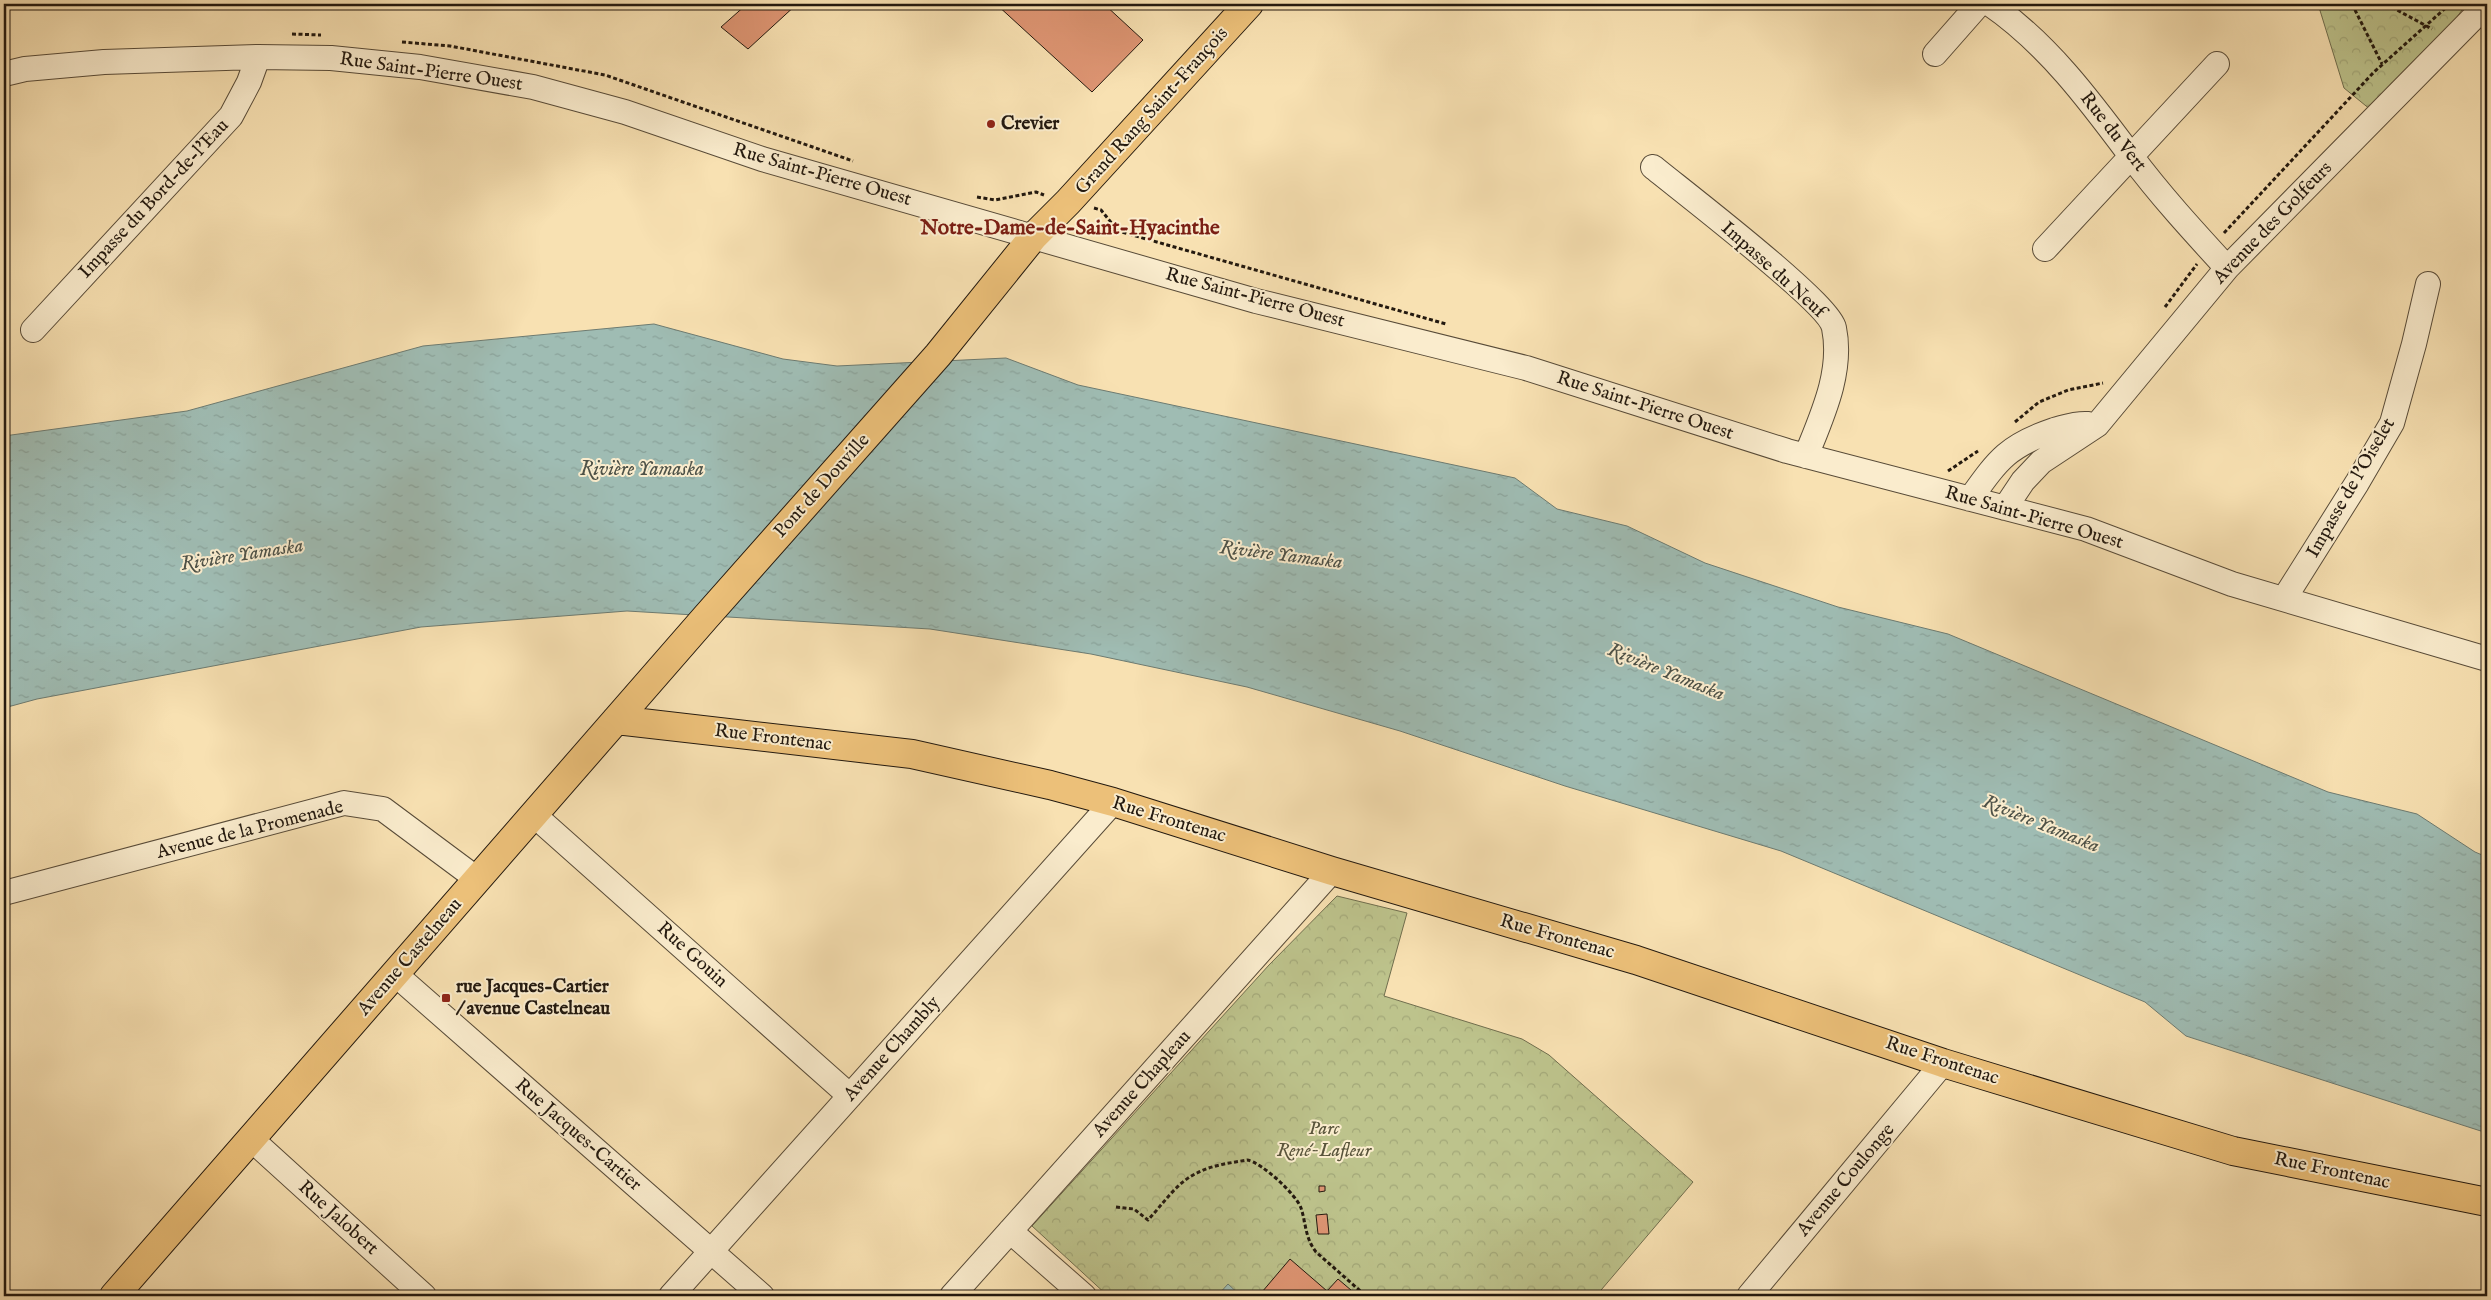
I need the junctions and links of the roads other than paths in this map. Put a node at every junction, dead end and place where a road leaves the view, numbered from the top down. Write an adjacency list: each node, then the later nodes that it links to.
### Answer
1 (1249, 4): 13 (main road, Grand Rang Saint-François)
2 (1979, 4): 7 (street)
3 (1990, 4): 11 (street, Rue du Vert)
4 (2476, 4): 6 (street, Avenue des Golfeurs)
5 (2487, 4): 6 (street, Avenue des Golfeurs)
6 (2453, 37): 15 (street, Avenue des Golfeurs)
7 (1935, 54)
8 (258, 57): 10 (street, Rue Saint-Pierre Ouest); 13 (street, Rue Saint-Pierre Ouest); 17 (street, Impasse du Bord-de-l'Eau)
9 (2217, 64): 11 (street)
10 (4, 74)
11 (2131, 156): 14 (street); 15 (street, Rue du Vert)
12 (1653, 167): 20 (street, Impasse du Neuf)
13 (1034, 236): 18 (main road, Grand Rang Saint-François); 20 (street, Rue Saint-Pierre Ouest)
14 (2045, 249)
15 (2227, 268): 19 (street, Avenue des Golfeurs)
16 (2428, 284): 23 (street, Impasse de l'Oiselet)
17 (33, 330)
18 (938, 355): 24 (main road, Pont de Douville)
19 (2097, 425): 21 (street); 22 (street, Avenue des Golfeurs)
20 (1806, 456): 21 (street, Rue Saint-Pierre Ouest)
21 (1970, 499): 22 (street, Rue Saint-Pierre Ouest)
22 (2005, 508): 23 (street, Rue Saint-Pierre Ouest)
23 (2284, 599): 25 (street, Rue Saint-Pierre Ouest)
24 (705, 618): 26 (main road, Avenue Castelneau)
25 (2487, 659)
26 (616, 720): 27 (main road, Rue Frontenac); 28 (main road, Avenue Castelneau)
27 (1113, 802): 29 (main road, Rue Frontenac); 34 (street, Avenue Chambly)
28 (534, 815): 30 (main road, Avenue Castelneau); 34 (street, Rue Gouin)
29 (1332, 871): 33 (main road, Rue Frontenac); 37 (street, Avenue Chapleau)
30 (478, 879): 31 (street, Avenue de la Promenade); 32 (main road, Avenue Castelneau)
31 (4, 892)
32 (395, 974): 35 (main road, Avenue Castelneau); 38 (street, Rue Jacques-Cartier)
33 (1943, 1063): 36 (main road, Rue Frontenac); 39 (street, Avenue Coulonge)
34 (850, 1096): 38 (street, Avenue Chambly)
35 (251, 1139): 40 (main road, Avenue Castelneau); 41 (street, Rue Jalobert)
36 (2487, 1202)
37 (1010, 1231): 44 (street, Avenue Chapleau); 45 (street)
38 (711, 1252): 42 (street, Avenue Chambly); 43 (street, Rue Jacques-Cartier)
39 (1761, 1292)
40 (114, 1296)
41 (424, 1296)
42 (671, 1296)
43 (762, 1296)
44 (952, 1296)
45 (1084, 1296)

